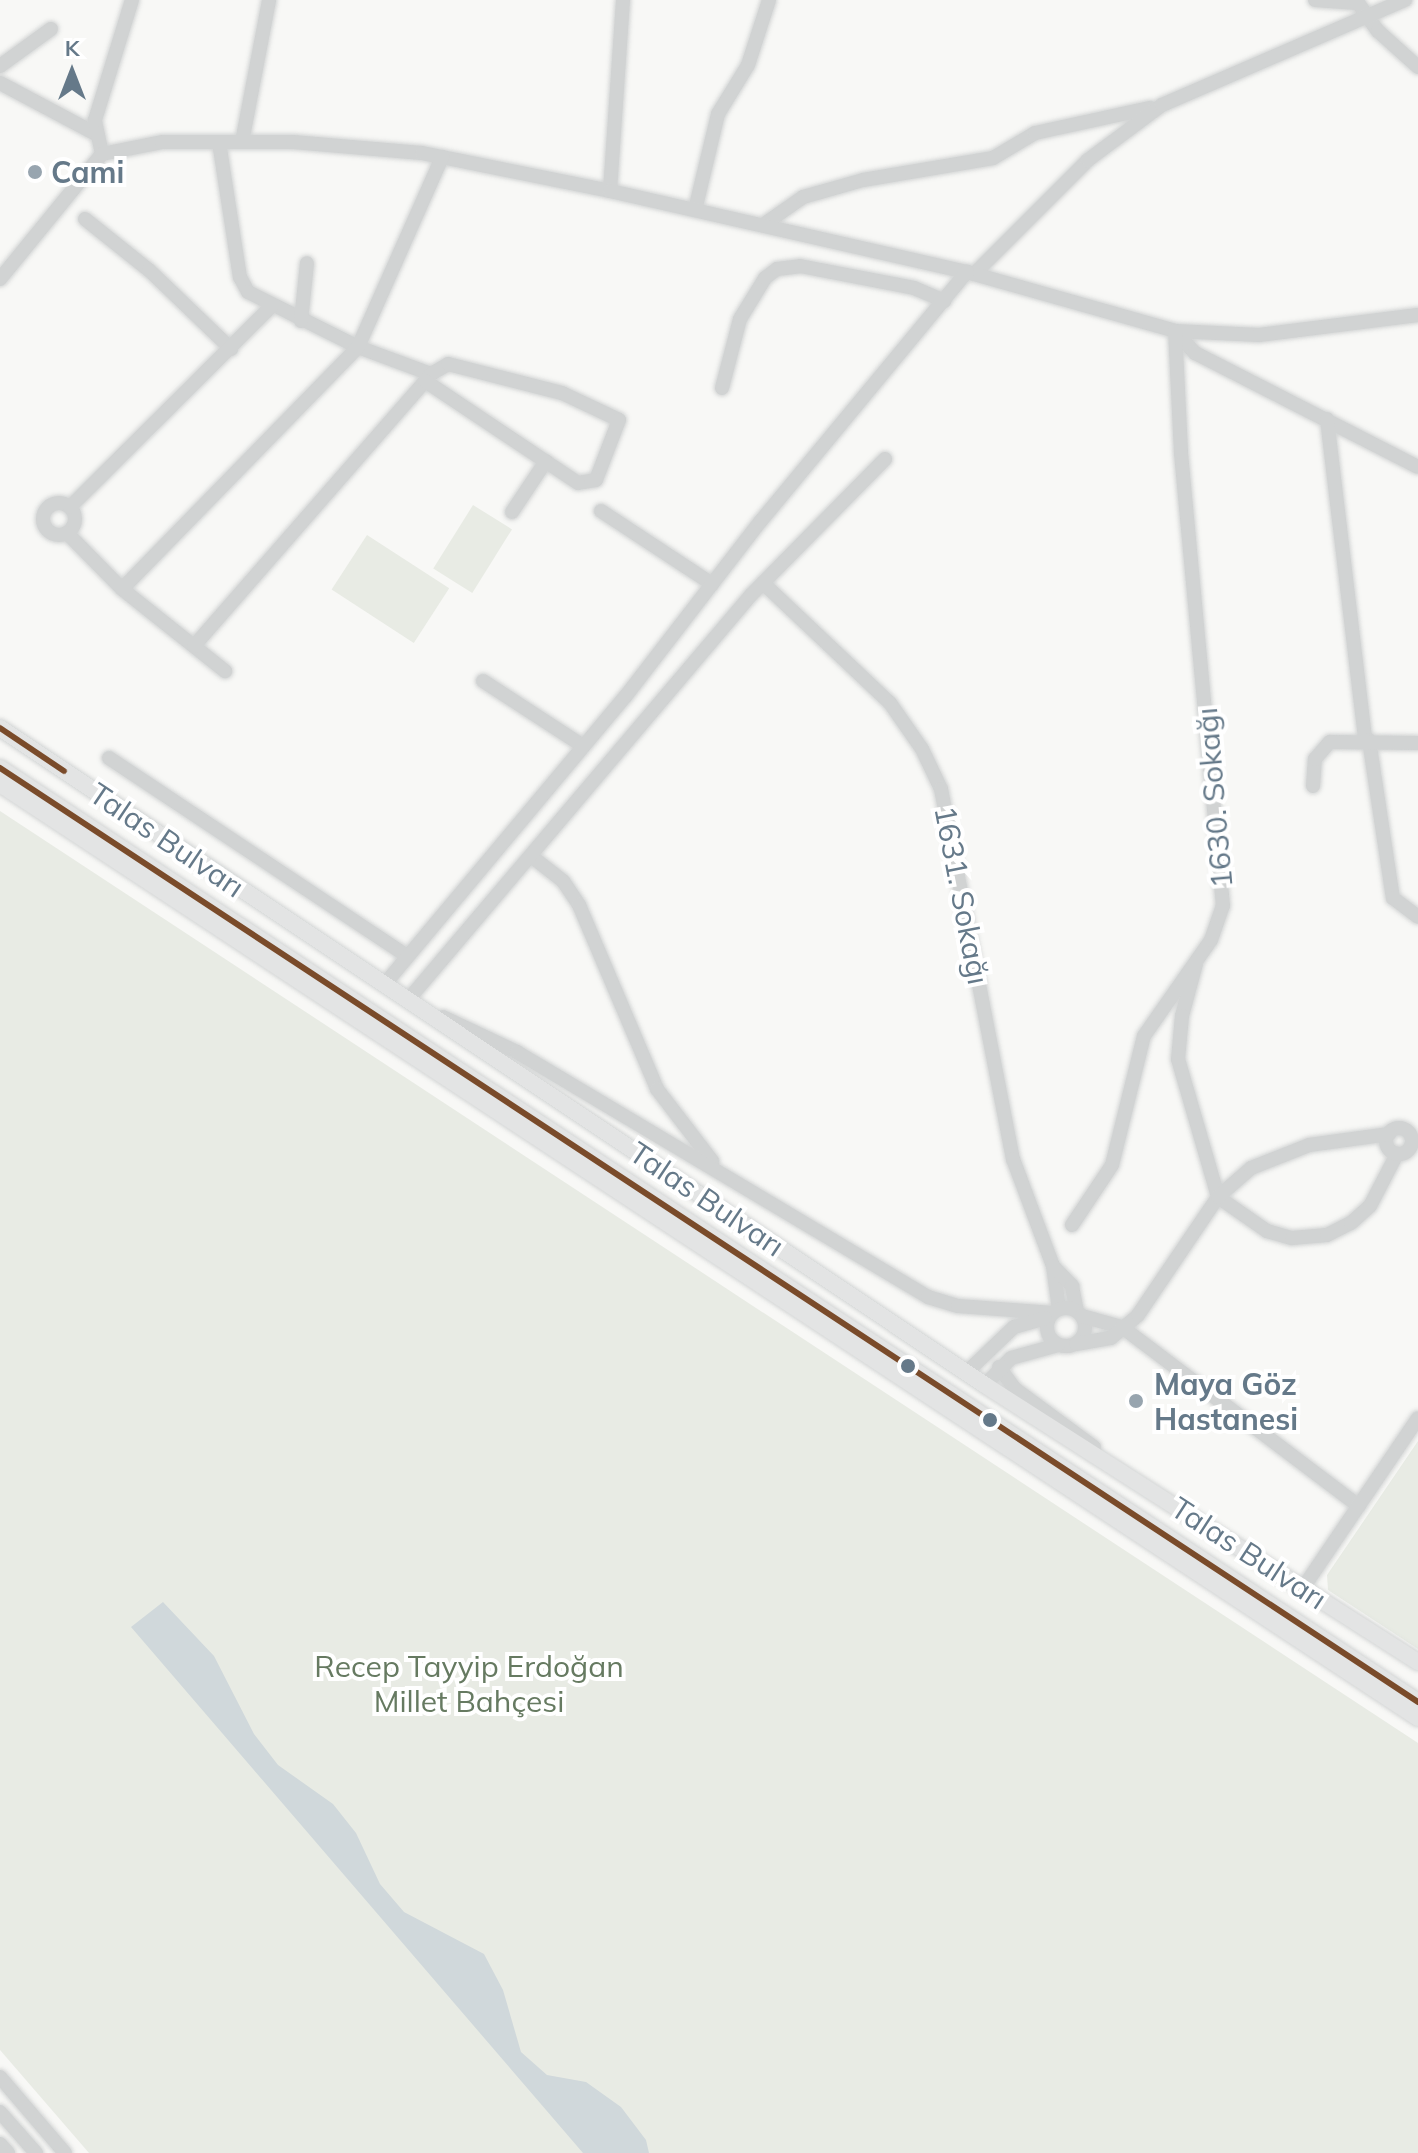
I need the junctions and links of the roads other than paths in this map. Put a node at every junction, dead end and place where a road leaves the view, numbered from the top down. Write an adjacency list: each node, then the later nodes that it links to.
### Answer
1 (132, 0): 13 (street)
2 (269, 0): 15 (street)
3 (623, 0): 18 (street)
4 (769, 0): 19 (street)
5 (1315, 0): 7 (street)
6 (1405, 0): 7 (street)
7 (1359, 6): 10 (street); 12 (street)
8 (51, 29): 9 (street)
9 (0, 66)
10 (1418, 67)
11 (0, 83): 13 (street)
12 (1162, 105): 21 (street); 23 (street)
13 (94, 133): 16 (street)
14 (219, 142): 15 (street); 16 (street); 26 (street)
15 (242, 142): 17 (street)
16 (102, 154): 24 (street)
17 (442, 157): 18 (street); 30 (street)
18 (610, 191): 19 (street)
19 (695, 210): 21 (street)
20 (85, 219): 31 (street)
21 (763, 225): 23 (street)
22 (307, 263): 28 (street)
23 (971, 273): 25 (street); 29 (street)
24 (0, 279)
25 (944, 301): 33 (street); 43 (street)
26 (271, 307): 28 (street); 31 (street)
27 (1418, 315): 29 (street)
28 (301, 321): 30 (street)
29 (1175, 331): 34 (street); 59 (street, 1630. Sokağı)
30 (358, 347): 32 (street); 44 (street)
31 (231, 349): 38 (street)
32 (428, 378): 36 (street); 36 (street); 45 (street)
33 (722, 388)
34 (1327, 419): 37 (street); 49 (street)
35 (885, 459): 42 (street)
36 (546, 461): 40 (street)
37 (1418, 467)
38 (70, 507): 41 (street); 41 (street)
39 (601, 511): 43 (street)
40 (512, 512)
41 (67, 533): 44 (street)
42 (763, 583): 56 (street); 67 (street, 1631. Sokağı)
43 (712, 584): 51 (street)
44 (122, 589): 45 (street)
45 (194, 646): 46 (street)
46 (225, 671)
47 (483, 681): 51 (street)
48 (0, 728): 60 (main road, Talas Bulvarı)
49 (1367, 740): 50 (street); 55 (street); 57 (street)
50 (1418, 743)
51 (583, 746): 58 (street)
52 (109, 758): 58 (street)
53 (0, 768): 83 (main road, Talas Bulvarı)
54 (0, 784): 84 (main road)
55 (1313, 786)
56 (531, 856): 61 (street); 64 (street)
57 (1418, 917)
58 (407, 956): 60 (street)
59 (1197, 960): 65 (street); 66 (street, 1630. Sokağı)
60 (384, 985): 61 (main road, Talas Bulvarı)
61 (408, 1000): 64 (street); 76 (main road, Talas Bulvarı)
62 (1414, 1134): 63 (street); 63 (street)
63 (1400, 1146): 65 (street); 65 (street)
64 (717, 1168): 68 (street)
65 (1218, 1197): 71 (street)
66 (1072, 1225)
67 (1053, 1266): 69 (street, 1631. Sokağı); 70 (street, 1631. Sokağı)
68 (991, 1309): 69 (street); 72 (street)
69 (1054, 1313): 70 (street); 72 (street); 74 (street)
70 (1080, 1314): 71 (street); 73 (street)
71 (1122, 1327): 73 (street); 80 (street)
72 (1006, 1333): 76 (street)
73 (1076, 1344): 74 (street)
74 (1058, 1345): 75 (street)
75 (999, 1367): 77 (street); 79 (street)
76 (967, 1372): 77 (main road, Talas Bulvarı)
77 (985, 1385): 79 (main road, Talas Bulvarı)
78 (1418, 1418): 80 (street)
79 (1141, 1484): 81 (main road, Talas Bulvarı)
80 (1359, 1506): 81 (street)
81 (1303, 1588): 82 (main road, Talas Bulvarı)
82 (1418, 1662)
83 (1418, 1702)
84 (1418, 1718)
85 (0, 2077): 90 (street)
86 (0, 2112): 89 (street)
87 (0, 2144): 88 (street)
88 (8, 2153)
89 (36, 2153)
90 (65, 2153)

